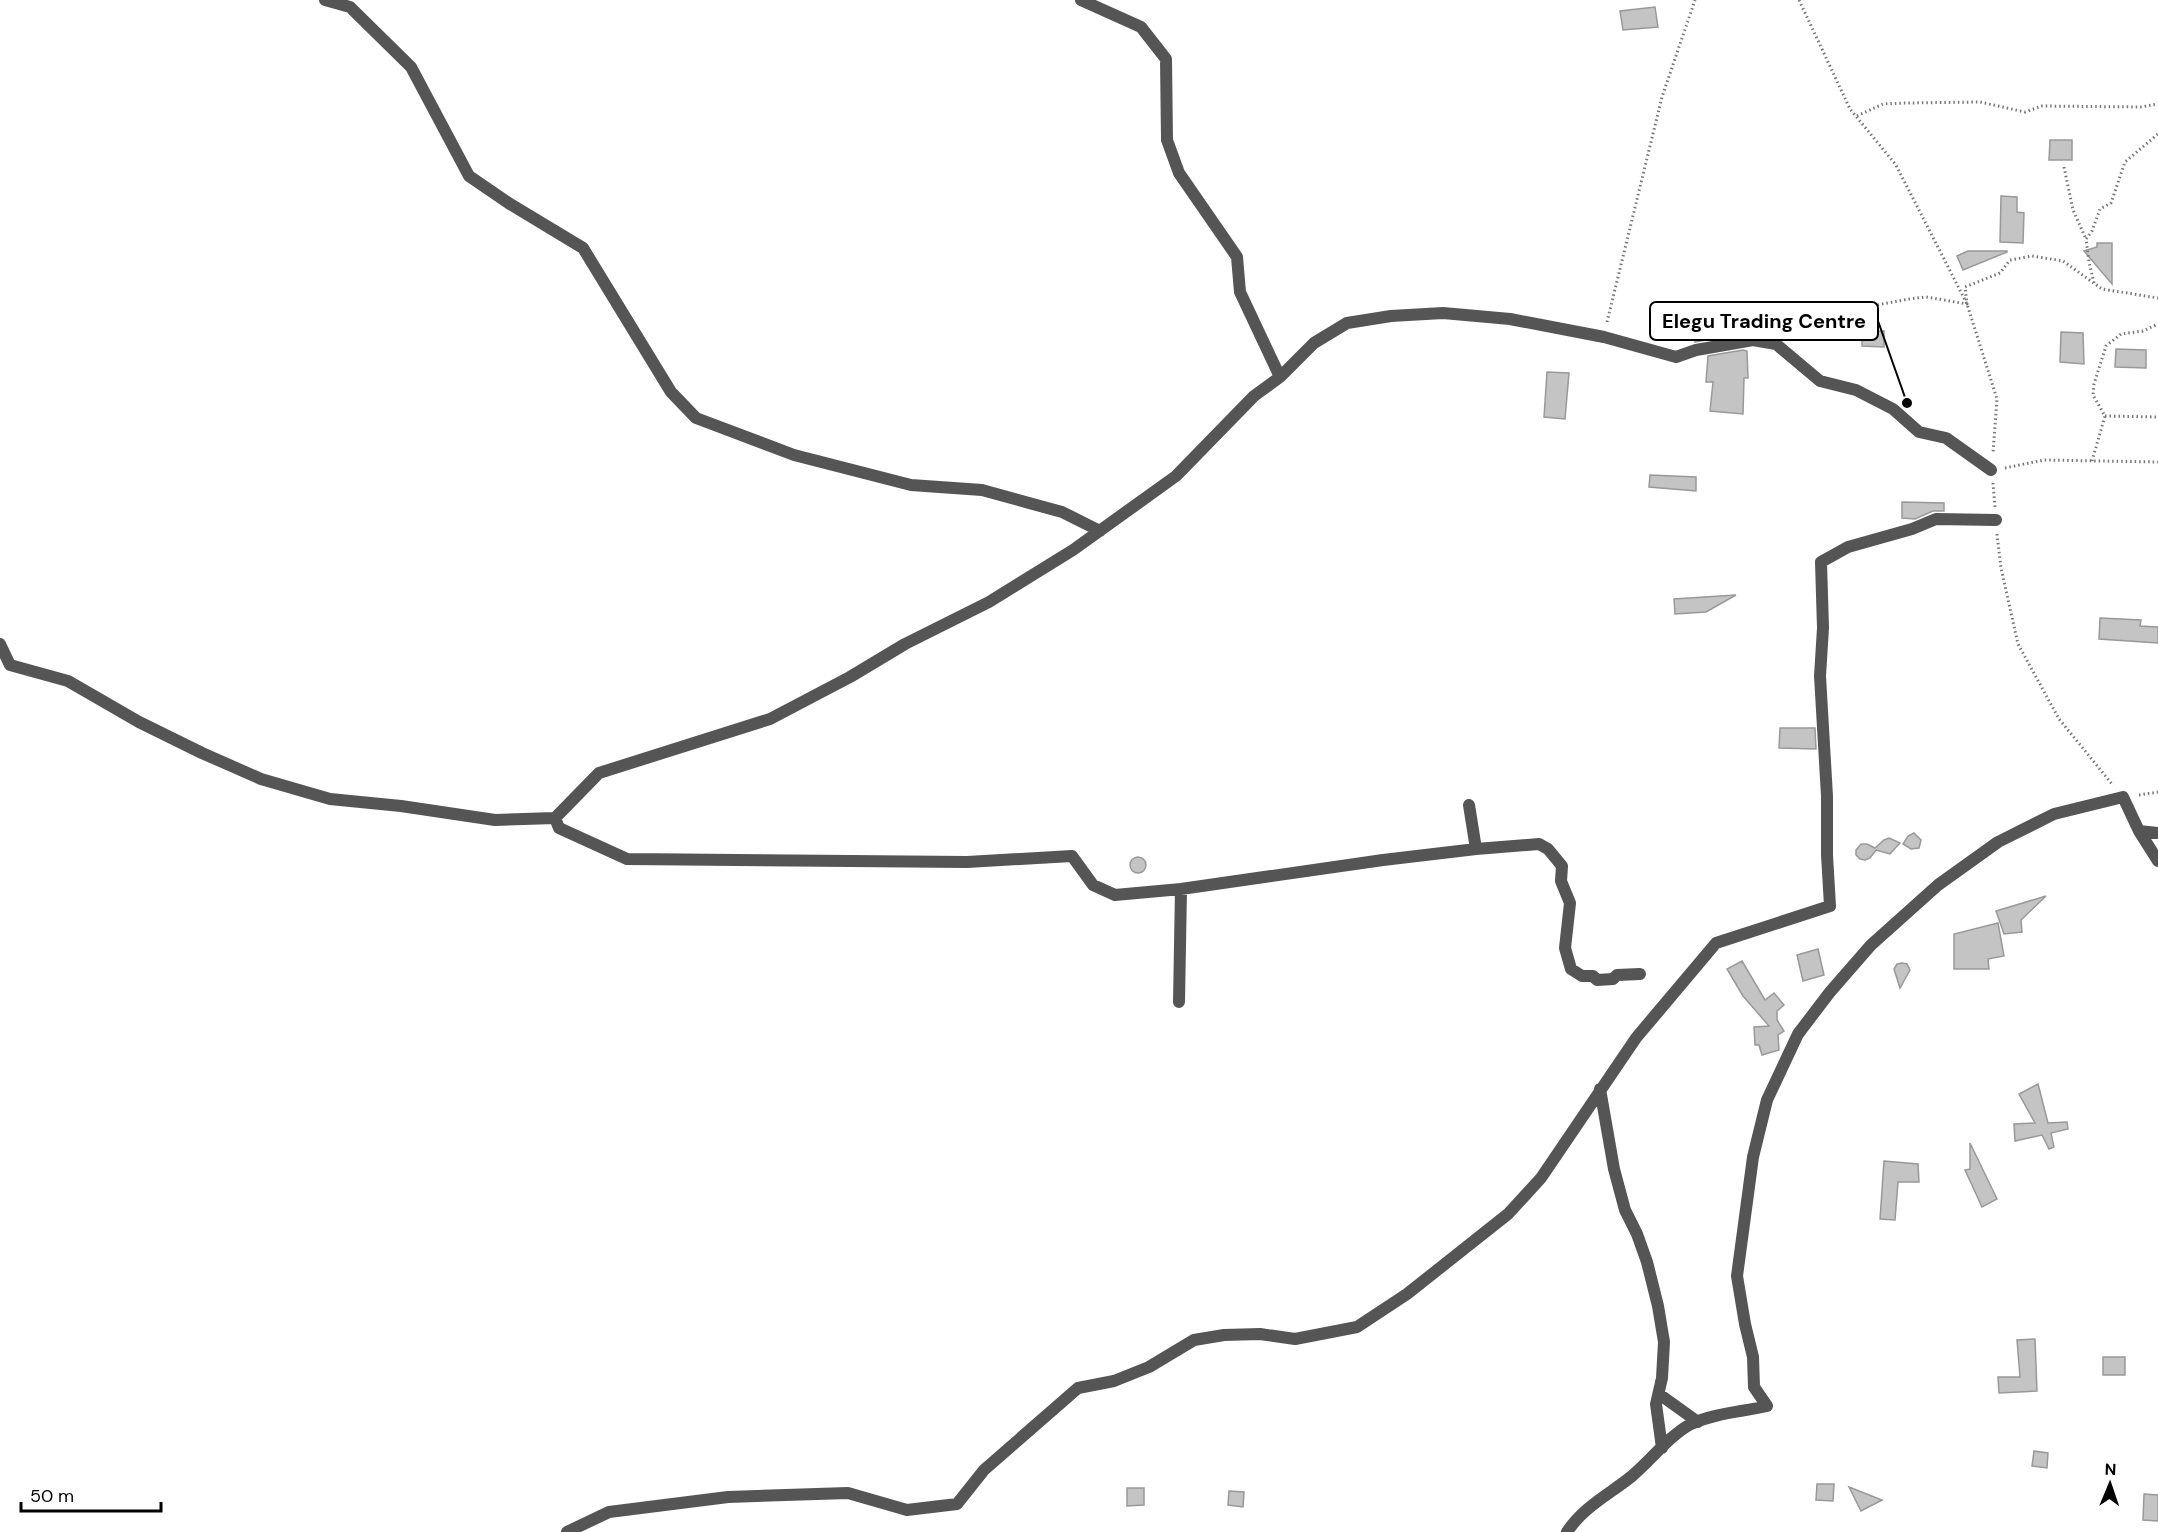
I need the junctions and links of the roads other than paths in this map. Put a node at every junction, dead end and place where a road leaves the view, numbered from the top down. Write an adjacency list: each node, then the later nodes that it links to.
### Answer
1 (325, 0): 6 (street)
2 (1081, 0): 3 (street)
3 (1280, 377): 4 (street); 6 (street)
4 (1991, 471)
5 (1996, 519): 17 (street)
6 (1100, 531): 9 (street)
7 (0, 644): 9 (street)
8 (1469, 805): 12 (street)
9 (555, 818): 14 (street)
10 (2139, 831): 11 (street); 13 (street); 19 (street)
11 (2158, 833)
12 (1476, 849): 14 (street); 15 (street)
13 (2158, 861)
14 (1181, 890): 16 (street)
15 (1640, 974)
16 (1179, 1002)
17 (1600, 1089): 18 (street); 21 (street)
18 (1659, 1394): 19 (street); 20 (street)
19 (1698, 1422): 20 (street)
20 (1662, 1448): 22 (street)
21 (567, 1532)
22 (1567, 1532)

